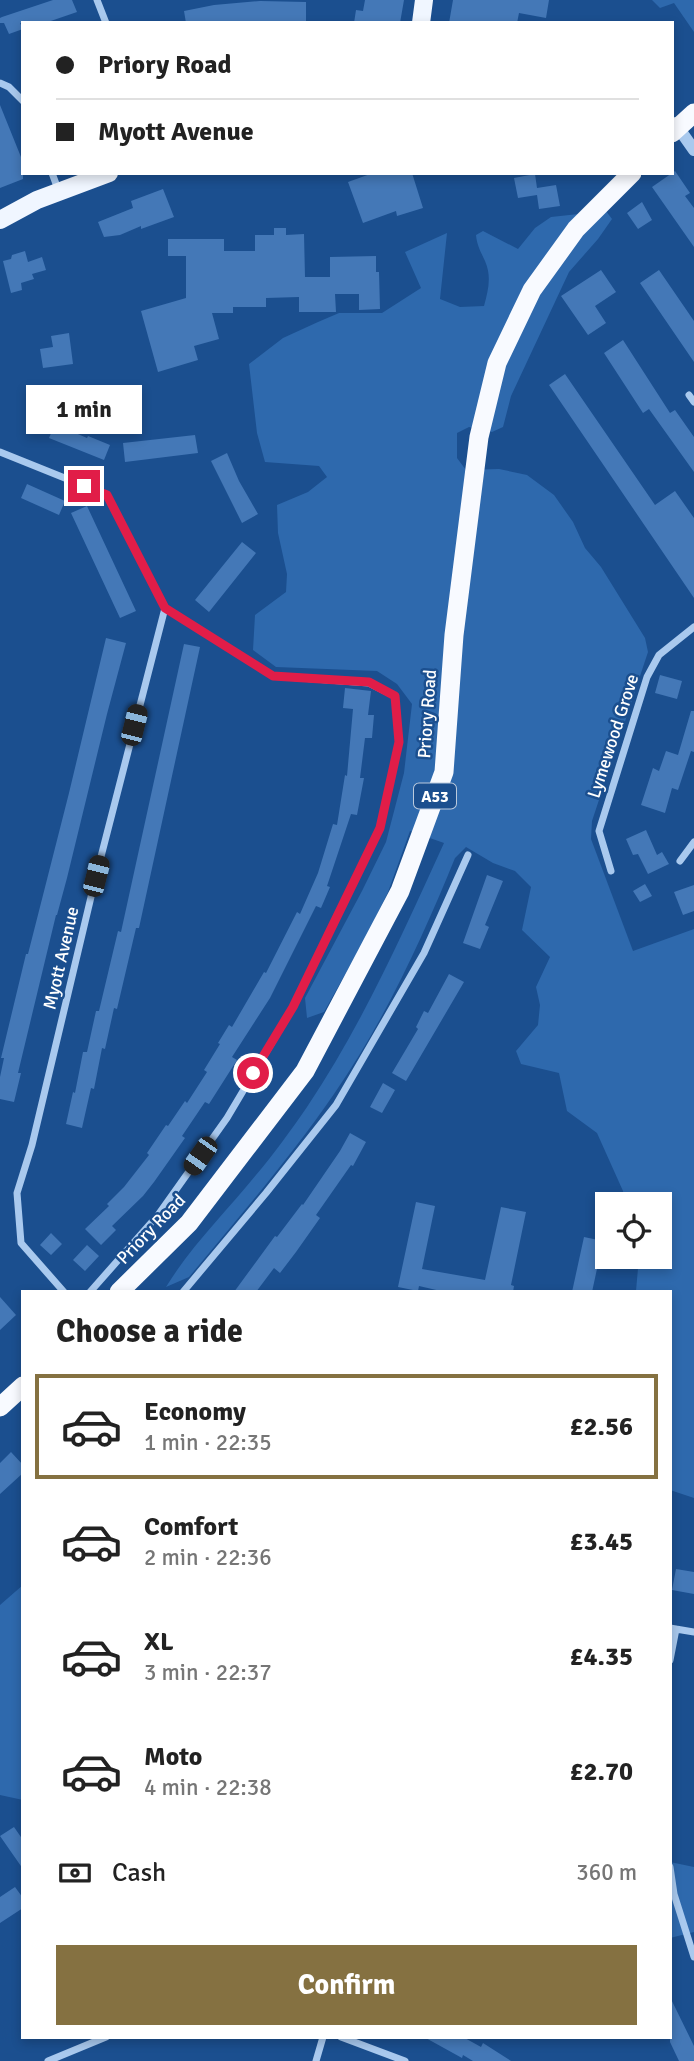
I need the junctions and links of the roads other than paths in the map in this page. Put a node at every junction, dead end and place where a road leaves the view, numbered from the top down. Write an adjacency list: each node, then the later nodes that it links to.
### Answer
1 (97, 0): 3 (street)
2 (424, 0): 4 (main road)
3 (105, 21)
4 (421, 21)
5 (0, 83): 6 (street)
6 (21, 99)
7 (694, 113): 8 (highway)
8 (674, 127): 9 (street)
9 (694, 150)
10 (53, 175): 13 (street)
11 (104, 175): 13 (main road)
12 (630, 175): 24 (highway, Priory Road / A53)
13 (59, 192): 14 (main road)
14 (0, 219)
15 (0, 452): 16 (street)
16 (165, 608): 22 (street, Myott Avenue); 23 (street, Priory Road)
17 (694, 627): 21 (street, Lymewood Grove)
18 (694, 842): 20 (street)
19 (468, 855): 25 (street)
20 (680, 861)
21 (611, 871)
22 (62, 1290)
23 (92, 1290)
24 (121, 1290)
25 (185, 1290)
26 (21, 1388): 27 (highway)
27 (0, 1407)
28 (673, 1629): 29 (street)
29 (694, 1632)
30 (672, 1880): 31 (street)
31 (694, 1957)
32 (101, 2039): 37 (street)
33 (322, 2039): 38 (street)
34 (347, 2039): 36 (street)
35 (370, 2039): 36 (street)
36 (367, 2046): 39 (street)
37 (48, 2061)
38 (316, 2061)
39 (405, 2061)

